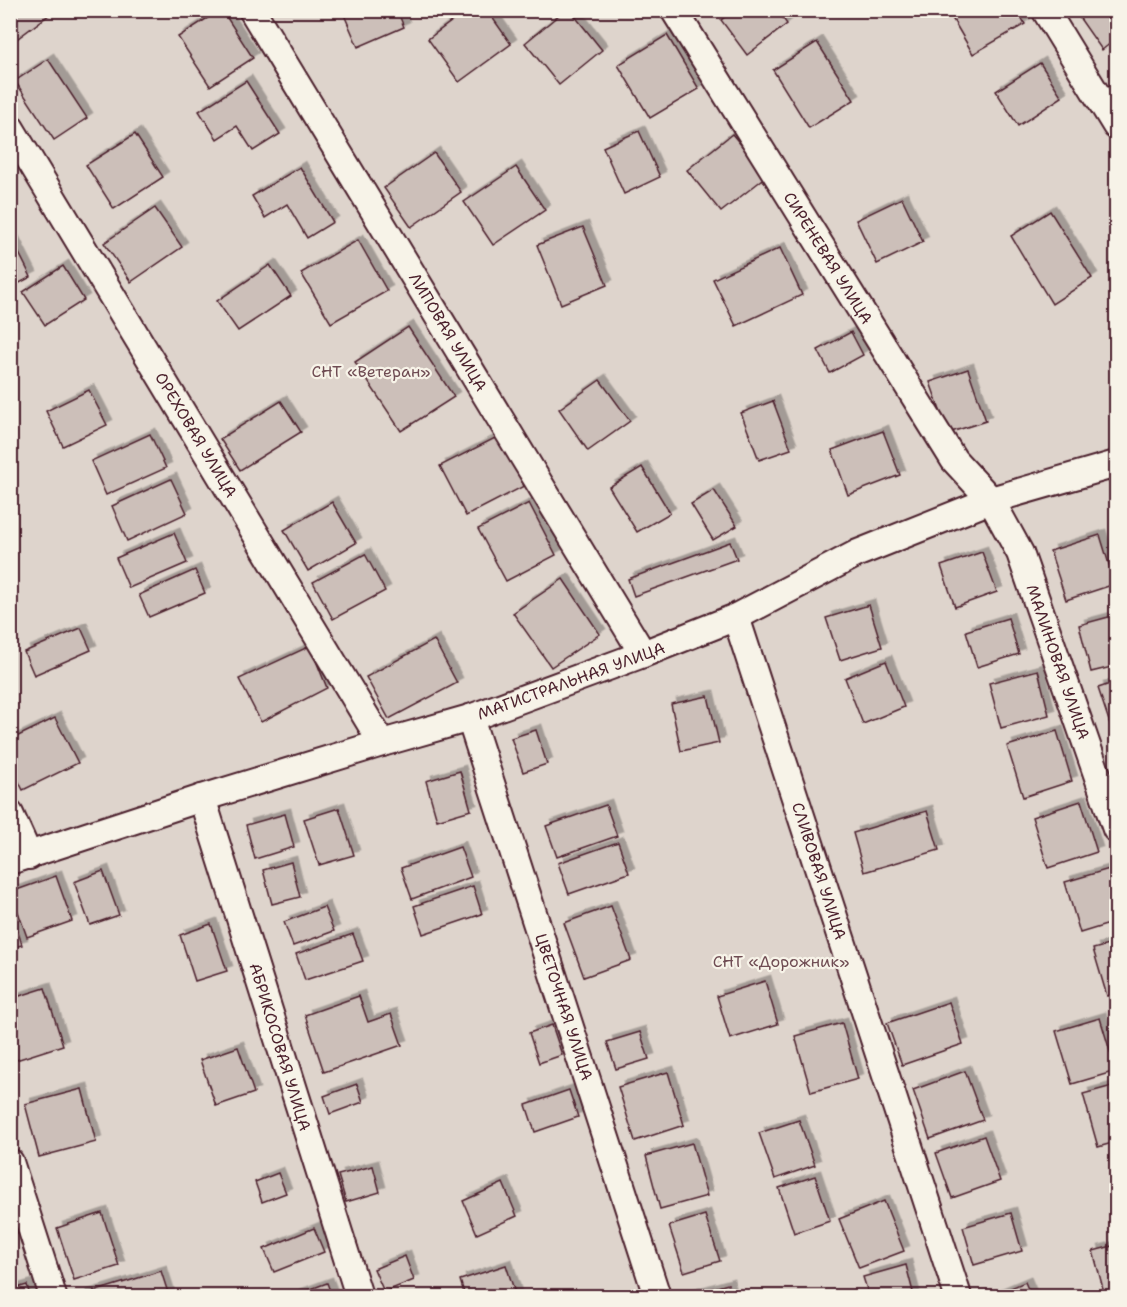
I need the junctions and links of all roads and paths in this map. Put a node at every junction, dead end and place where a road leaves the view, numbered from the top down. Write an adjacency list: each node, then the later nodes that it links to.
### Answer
1 (252, 10): 9 (street, ЛИПОВАЯ УЛИЦА)
2 (674, 10): 7 (street, СИРЕНЕВАЯ УЛИЦА)
3 (1045, 10): 4 (street)
4 (1116, 126)
5 (10, 127): 11 (street, ОРЕХОВАЯ УЛИЦА)
6 (1116, 464): 7 (street, МАГИСТРАЛЬНАЯ УЛИЦА)
7 (991, 500): 8 (street, МАГИСТРАЛЬНАЯ УЛИЦА); 14 (street, МАЛИНОВАЯ УЛИЦА)
8 (736, 617): 9 (street, МАГИСТРАЛЬНАЯ УЛИЦА); 20 (street, СЛИВОВАЯ УЛИЦА)
9 (643, 654): 10 (street, МАГИСТРАЛЬНАЯ УЛИЦА)
10 (470, 718): 11 (street, МАГИСТРАЛЬНАЯ УЛИЦА); 19 (street, ЦВЕТОЧНАЯ УЛИЦА)
11 (382, 743): 12 (street, МАГИСТРАЛЬНАЯ УЛИЦА)
12 (202, 798): 15 (street, МАГИСТРАЛЬНАЯ УЛИЦА); 18 (street, АБРИКОСОВАЯ УЛИЦА)
13 (10, 814): 15 (street)
14 (1116, 829)
15 (20, 859)
16 (10, 1162): 17 (street)
17 (52, 1296)
18 (358, 1296)
19 (657, 1296)
20 (958, 1296)

